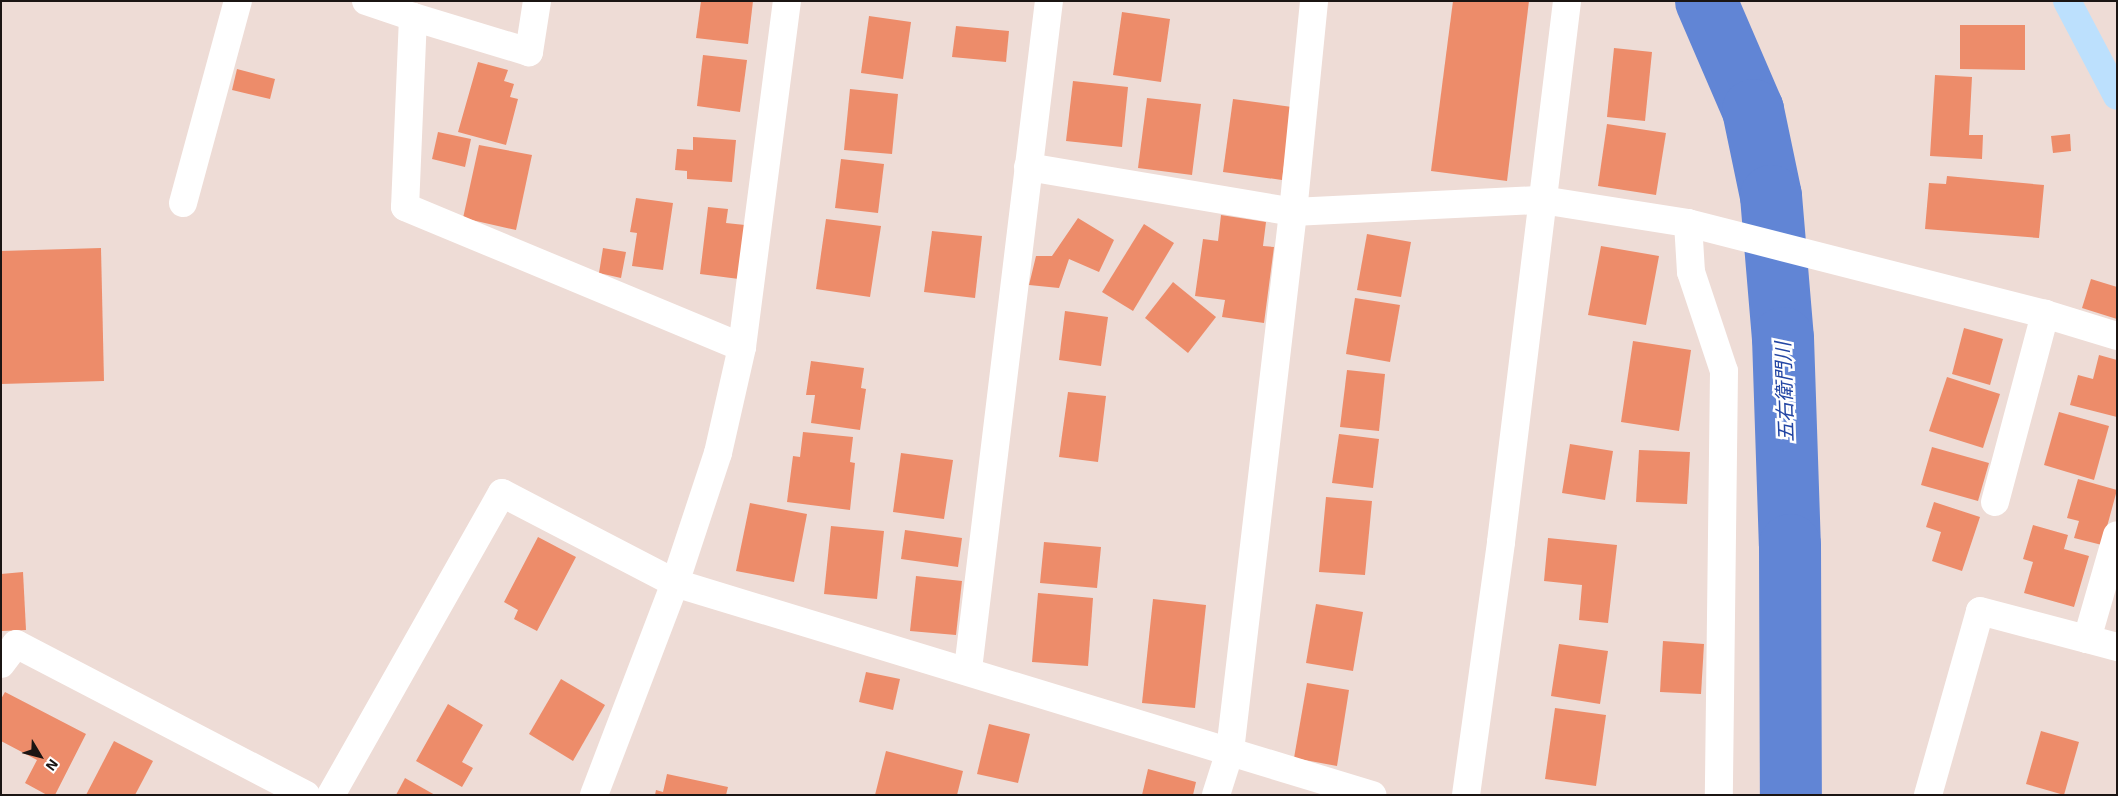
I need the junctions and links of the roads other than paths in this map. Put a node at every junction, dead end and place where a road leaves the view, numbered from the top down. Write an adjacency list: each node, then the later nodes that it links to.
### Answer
1 (238, 1): 13 (street)
2 (366, 1): 9 (street)
3 (537, 1): 9 (street)
4 (787, 1): 18 (street)
5 (1050, 1): 11 (street)
6 (1314, 1): 14 (street)
7 (1567, 1): 12 (street)
8 (2067, 1): 10 (main road)
9 (413, 17): 18 (street)
10 (2117, 96)
11 (1028, 167): 14 (street); 25 (street)
12 (1542, 200): 14 (street); 15 (street); 32 (street)
13 (183, 203)
14 (1294, 212): 26 (street)
15 (1688, 223): 16 (street); 33 (street)
16 (2045, 314): 17 (street); 19 (street)
17 (2117, 336)
18 (742, 347): 21 (street)
19 (1995, 502)
20 (2117, 536): 22 (street)
21 (675, 583): 25 (street); 28 (street); 29 (street)
22 (2087, 639): 23 (street); 34 (street)
23 (2117, 647)
24 (1, 664): 27 (street)
25 (968, 669): 26 (street)
26 (1230, 750): 30 (street); 31 (street)
27 (306, 795)
28 (331, 795)
29 (594, 795)
30 (1216, 795)
31 (1372, 795)
32 (1466, 795)
33 (1719, 795)
34 (1928, 795)

